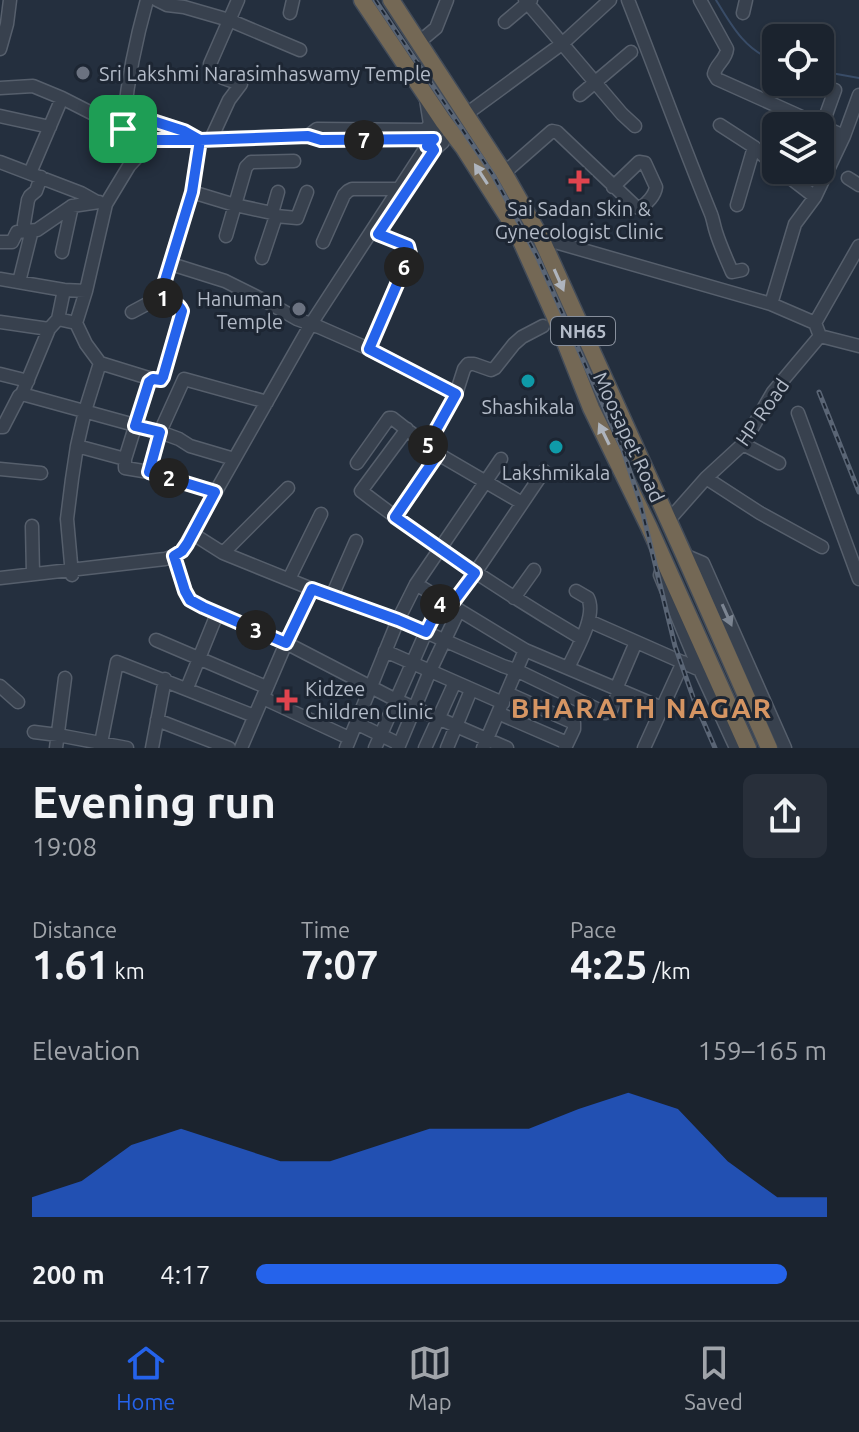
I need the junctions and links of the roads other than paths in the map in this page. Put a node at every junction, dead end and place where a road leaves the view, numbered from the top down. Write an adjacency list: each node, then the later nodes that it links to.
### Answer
1 (10, 0): 19 (street)
2 (147, 0): 30 (street)
3 (157, 0): 14 (street)
4 (238, 0): 14 (street)
5 (293, 0): 13 (street)
6 (362, 0): 17 (highway, NH65)
7 (391, 0): 16 (highway, NH65)
8 (447, 0): 16 (street)
9 (610, 0): 18 (street)
10 (628, 0): 75 (street)
11 (700, 0): 31 (street)
12 (528, 1): 15 (street); 18 (street)
13 (290, 13)
14 (229, 20): 20 (street); 43 (street)
15 (505, 22)
16 (416, 40): 17 (highway); 22 (highway); 33 (highway, NH65)
17 (391, 43): 22 (highway, NH65)
18 (563, 43): 23 (street); 33 (street)
19 (0, 49)
20 (300, 50)
21 (631, 52): 23 (street)
22 (404, 62): 28 (highway, NH65)
23 (595, 81): 26 (street); 37 (street)
24 (0, 88): 29 (street)
25 (835, 90): 32 (street)
26 (580, 95)
27 (859, 95): 42 (street)
28 (426, 96): 35 (highway, NH65); 41 (street)
29 (62, 98): 38 (street); 39 (street)
30 (125, 112): 39 (street); 43 (street)
31 (791, 112)
32 (827, 112)
33 (465, 115): 51 (highway, Moosapet Road / NH65)
34 (0, 116): 38 (street)
35 (443, 121): 45 (street); 46 (highway, Moosapet Road / NH65)
36 (720, 125): 47 (street)
37 (635, 126)
38 (50, 127): 52 (street)
39 (123, 129): 44 (street)
40 (834, 131): 42 (street)
41 (308, 136): 43 (street); 45 (street)
42 (844, 136): 59 (street)
43 (205, 139): 44 (street); 56 (street)
44 (153, 140): 60 (street)
45 (434, 144): 46 (street); 55 (street); 66 (street)
46 (463, 147): 131 (highway, Moosapet Road / NH65, one-way to 46)
47 (754, 147): 48 (street); 62 (street)
48 (762, 154)
49 (294, 161): 61 (street)
50 (0, 162): 52 (street)
51 (504, 173): 54 (street); 68 (highway, Moosapet Road / NH65)
52 (36, 175): 60 (street); 65 (street)
53 (798, 184): 59 (street)
54 (613, 187)
55 (400, 189): 70 (street); 86 (street)
56 (192, 192): 61 (street); 74 (street)
57 (278, 192): 64 (street)
58 (307, 192): 64 (street)
59 (815, 197): 81 (street)
60 (102, 203): 63 (street); 79 (street)
61 (235, 205): 64 (street); 67 (street)
62 (737, 205)
63 (72, 206): 65 (street); 72 (street)
64 (274, 214): 73 (street)
65 (25, 230): 69 (street); 77 (street)
66 (378, 234): 86 (street); 90 (street)
67 (226, 236)
68 (541, 238): 81 (street); 122 (highway, Moosapet Road / NH65, one-way to 122)
69 (0, 242)
70 (323, 242)
71 (859, 246): 88 (street, HP Road)
72 (62, 252)
73 (262, 258)
74 (171, 264): 80 (street); 86 (street)
75 (742, 270)
76 (0, 279): 77 (street)
77 (19, 282): 78 (street)
78 (64, 290): 79 (street); 85 (street)
79 (86, 291): 84 (street)
80 (160, 297): 82 (street); 93 (street)
81 (771, 304): 88 (street)
82 (132, 312)
83 (0, 322): 85 (street)
84 (76, 323): 85 (street); 91 (street)
85 (54, 324): 94 (street)
86 (315, 326): 90 (street); 96 (street); 124 (street)
87 (543, 326): 95 (street)
88 (817, 329): 89 (street); 103 (street, HP Road)
89 (859, 346)
90 (369, 349): 95 (street)
91 (100, 363): 93 (street); 97 (street)
92 (0, 374): 94 (street)
93 (155, 380): 99 (street)
94 (25, 388): 97 (street); 100 (street)
95 (456, 394): 105 (street)
96 (267, 402): 102 (street); 107 (street)
97 (85, 411): 99 (street); 104 (street)
98 (798, 413): 138 (street)
99 (135, 426): 102 (street); 106 (street)
100 (0, 427)
101 (407, 429): 105 (street); 109 (street); 121 (street)
102 (160, 432): 107 (street); 113 (street)
103 (743, 444): 110 (street); 115 (street, HP Road)
104 (77, 446): 106 (street); 133 (street)
105 (433, 450): 116 (street); 121 (street)
106 (125, 459): 113 (street)
107 (234, 459): 118 (street)
108 (501, 459): 116 (street)
109 (357, 463)
110 (779, 463)
111 (0, 469): 114 (street)
112 (544, 471): 119 (street)
113 (149, 472): 118 (street)
114 (41, 473)
115 (706, 478): 122 (street, HP Road); 126 (street)
116 (486, 482): 119 (street); 127 (street)
117 (288, 488): 128 (street)
118 (215, 492): 124 (street)
119 (522, 503): 134 (street)
120 (321, 514): 137 (street)
121 (395, 517): 127 (street)
122 (668, 521): 129 (highway, Moosapet Road / NH65)
123 (32, 526): 135 (street)
124 (196, 536): 128 (street); 130 (street)
125 (356, 541): 143 (street)
126 (822, 547)
127 (441, 550): 134 (street); 139 (street)
128 (223, 553): 137 (street)
129 (684, 555): 202 (highway, NH65); 203 (street, one-way to 203)
130 (175, 559): 133 (street); 146 (street)
131 (664, 560): 161 (street); 201 (highway, NH65)
132 (534, 570): 144 (street)
133 (72, 572): 135 (street); 140 (street)
134 (475, 573): 144 (street); 145 (street)
135 (33, 574): 136 (street)
136 (0, 578)
137 (289, 579): 141 (street)
138 (859, 579)
139 (416, 584): 145 (street); 147 (street)
140 (0, 585)
141 (312, 589): 143 (street); 154 (street)
142 (576, 591): 148 (street)
143 (332, 596): 147 (street)
144 (514, 598): 150 (street)
145 (451, 605): 149 (street); 152 (street); 155 (street)
146 (217, 614): 154 (street); 157 (street)
147 (398, 620): 149 (street); 156 (street)
148 (589, 621): 150 (street); 153 (street)
149 (426, 632): 152 (street); 159 (street)
150 (581, 638): 160 (street)
151 (156, 640): 157 (street)
152 (444, 641): 162 (street); 163 (street)
153 (636, 642): 158 (street); 171 (street)
154 (286, 643): 168 (street); 172 (street)
155 (525, 650): 160 (street); 163 (street)
156 (385, 651): 159 (street); 168 (street)
157 (199, 658): 169 (street); 172 (street)
158 (683, 662): 161 (street); 177 (street)
159 (412, 663): 162 (street); 173 (street)
160 (568, 668): 171 (street)
161 (700, 670): 200 (street)
162 (430, 671): 166 (street); 176 (street)
163 (518, 671): 171 (street); 175 (street)
164 (65, 678): 185 (street)
165 (165, 679): 169 (street); 180 (street); 188 (street)
166 (455, 682): 170 (street); 179 (street)
167 (0, 686): 174 (street)
168 (370, 686): 173 (street); 181 (street)
169 (187, 688): 178 (street)
170 (471, 690): 175 (street); 182 (street)
171 (617, 690): 177 (street)
172 (265, 692): 178 (street); 186 (street)
173 (396, 700): 176 (street); 184 (street)
174 (18, 702)
175 (503, 703): 187 (street); 191 (street); 191 (street)
176 (415, 708): 179 (street); 190 (street)
177 (662, 708): 199 (street)
178 (254, 716): 189 (street)
179 (438, 718): 182 (street); 196 (street)
180 (157, 720): 193 (street); 194 (street)
181 (356, 723): 184 (street); 186 (street)
182 (456, 726): 187 (street); 197 (street)
183 (34, 732): 185 (street)
184 (381, 735): 190 (street); 195 (street)
185 (57, 741): 188 (street)
186 (347, 743)
187 (485, 743): 198 (street)
188 (100, 746): 192 (street)
189 (246, 746)
190 (398, 746)
191 (566, 746)
192 (127, 748)
193 (152, 748)
194 (229, 748)
195 (375, 748)
196 (425, 748)
197 (447, 748)
198 (507, 748)
199 (644, 748)
200 (736, 748)
201 (748, 748)
202 (769, 748)
203 (785, 748)

